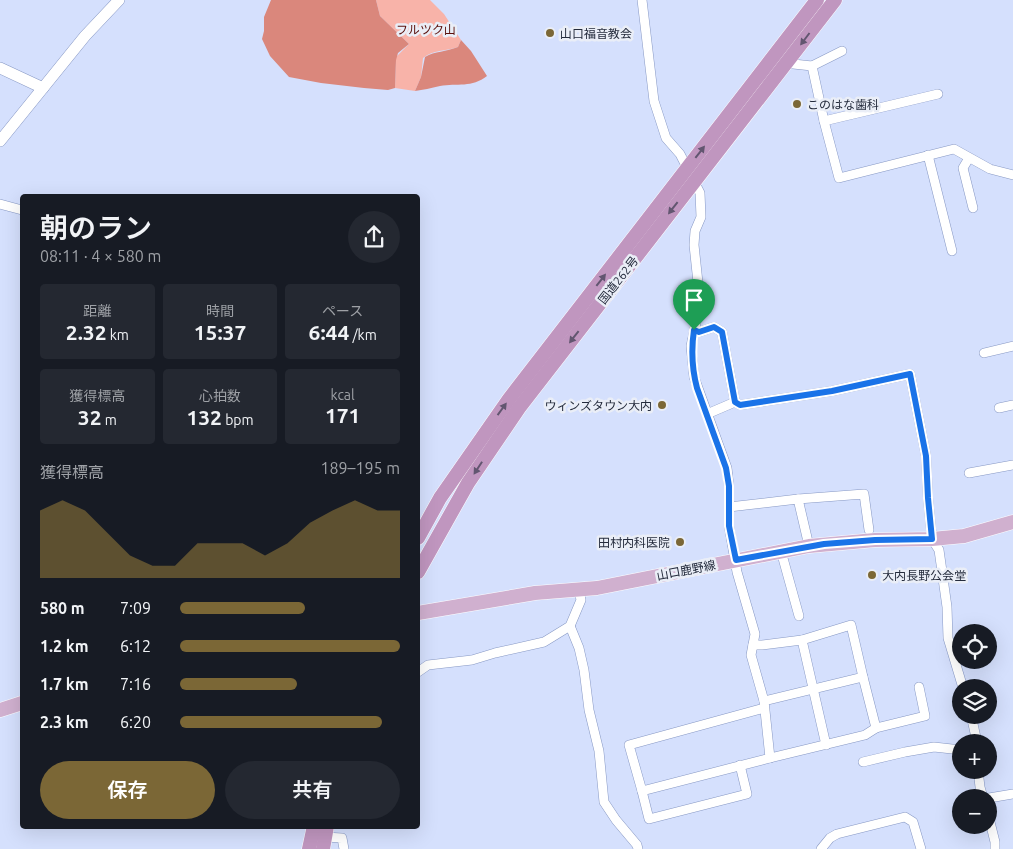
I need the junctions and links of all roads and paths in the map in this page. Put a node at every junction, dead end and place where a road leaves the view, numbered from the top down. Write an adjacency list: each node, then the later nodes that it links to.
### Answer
1 (119, 0): 10 (street)
2 (642, 0): 16 (street)
3 (817, 0): 6 (highway, 国道262号)
4 (835, 0): 7 (highway, 国道262号, one-way to 7)
5 (842, 51): 8 (street)
6 (774, 56): 7 (street); 16 (highway, 国道262号, one-way to 6)
7 (786, 64): 8 (street); 18 (highway, 国道262号)
8 (812, 66): 12 (street)
9 (0, 68): 10 (street)
10 (43, 88): 13 (street)
11 (938, 94): 12 (street)
12 (824, 121): 14 (street)
13 (0, 141)
14 (928, 155): 15 (street); 22 (street)
15 (968, 158): 17 (street); 20 (street)
16 (687, 169): 18 (street); 36 (highway, 国道262号, one-way to 16)
17 (1013, 175)
18 (694, 182): 23 (street); 41 (highway, 国道262号, one-way to 41)
19 (0, 204): 21 (street)
20 (973, 208)
21 (20, 209)
22 (952, 251)
23 (694, 330): 26 (street); 29 (street)
24 (1013, 346): 25 (street)
25 (984, 353)
26 (735, 402): 29 (street); 37 (street)
27 (1013, 405): 28 (street)
28 (999, 408)
29 (707, 414): 33 (street)
30 (1013, 464): 31 (street)
31 (969, 473)
32 (798, 499): 33 (street); 35 (street); 38 (street)
33 (729, 507): 40 (street)
34 (1013, 522): 37 (main road, 山口鹿野線)
35 (869, 530)
36 (420, 534)
37 (932, 539): 38 (main road, 山口鹿野線); 50 (street)
38 (809, 546): 39 (main road, 山口鹿野線)
39 (781, 551): 40 (main road, 山口鹿野線); 44 (street)
40 (736, 560): 42 (main road, 山口鹿野線); 47 (street)
41 (420, 568)
42 (579, 590): 43 (main road, 山口鹿野線); 45 (street)
43 (420, 613)
44 (799, 616)
45 (570, 626): 48 (street); 70 (street)
46 (802, 640): 47 (street); 49 (street); 52 (street)
47 (753, 644): 54 (street)
48 (420, 671)
49 (863, 677): 52 (street); 56 (street)
50 (960, 679)
51 (918, 687): 56 (street)
52 (814, 689): 54 (street); 57 (street)
53 (20, 704): 55 (main road)
54 (764, 705): 59 (street); 62 (street)
55 (0, 710)
56 (876, 728): 57 (street)
57 (826, 745): 59 (street)
58 (952, 749): 60 (street)
59 (770, 758): 61 (street)
60 (863, 762)
61 (740, 766): 62 (street); 62 (street)
62 (642, 791)
63 (1013, 794): 64 (street)
64 (997, 797)
65 (313, 829): 68 (highway)
66 (993, 834): 73 (street)
67 (325, 838): 69 (street)
68 (309, 849)
69 (344, 849)
70 (638, 849)
71 (821, 849): 72 (street)
72 (920, 849)
73 (995, 849)

